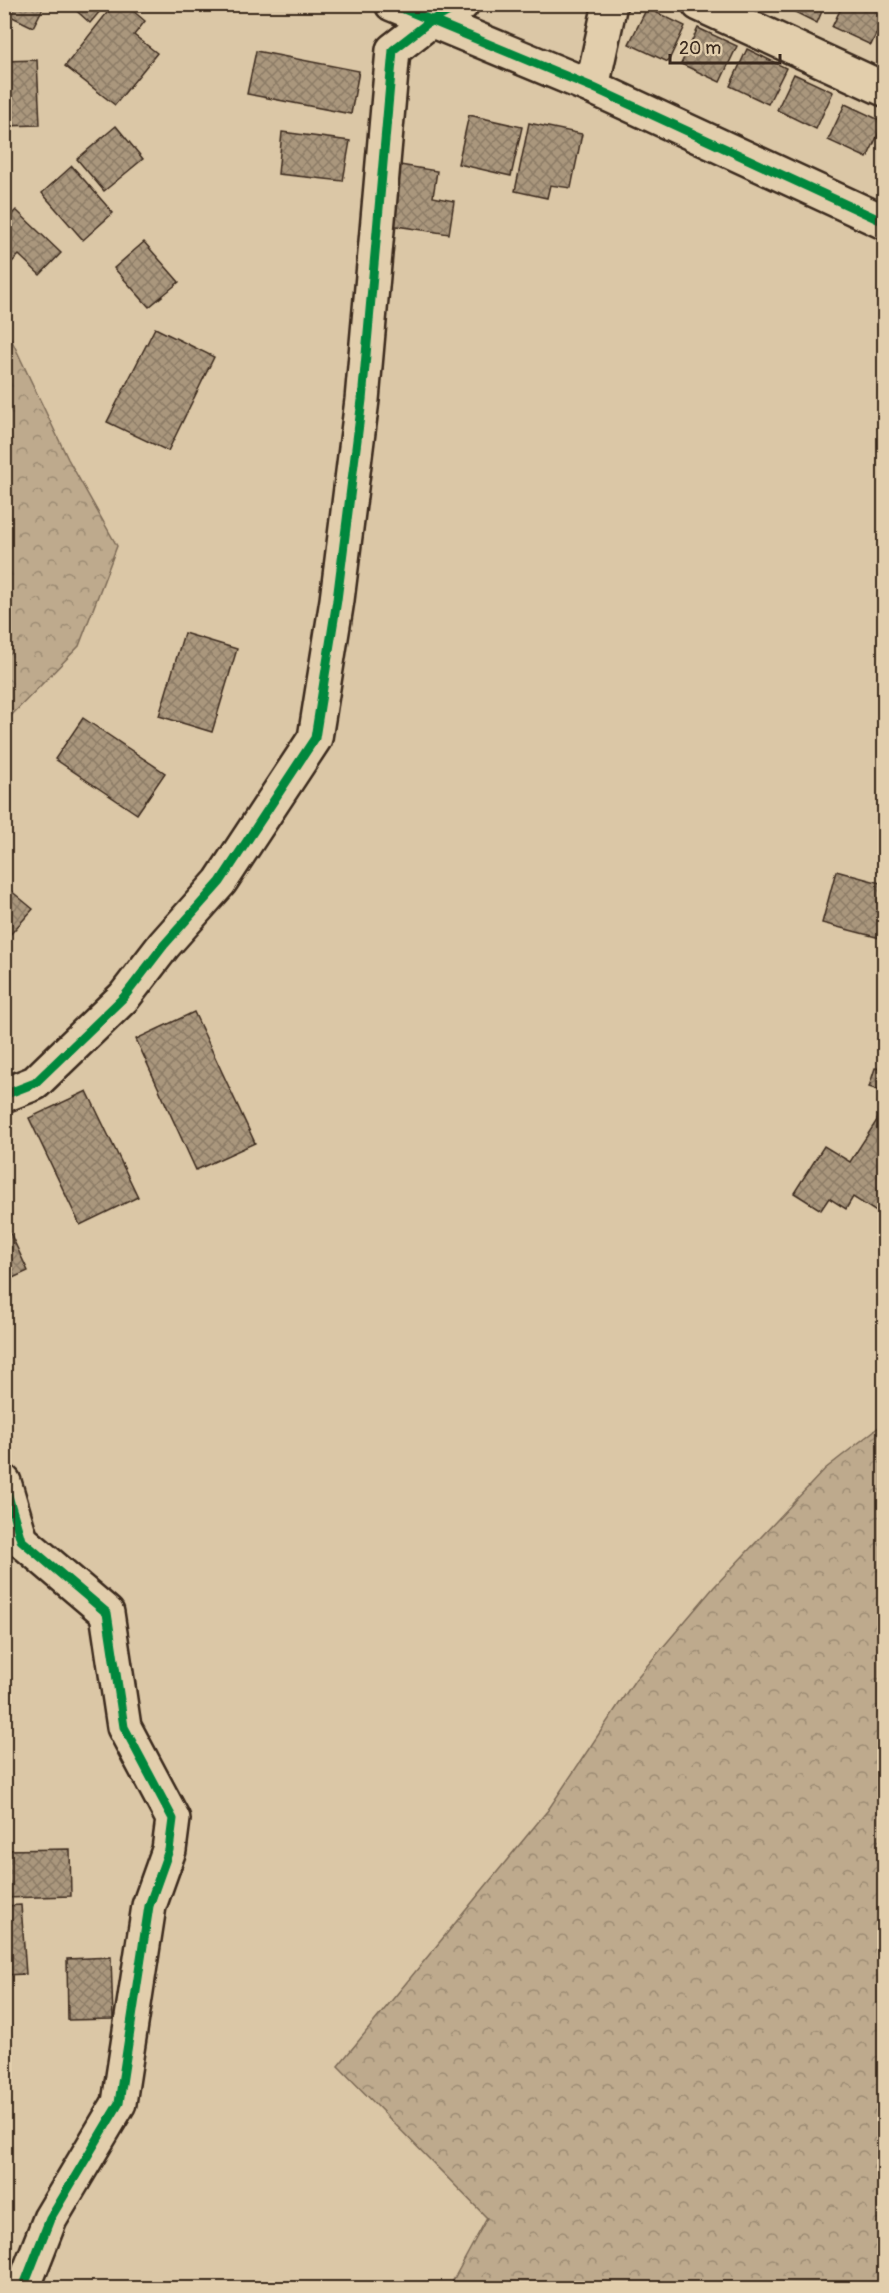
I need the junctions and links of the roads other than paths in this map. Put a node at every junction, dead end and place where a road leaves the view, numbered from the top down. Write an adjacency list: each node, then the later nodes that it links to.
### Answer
1 (392, 4): 5 (street)
2 (462, 4): 5 (street)
3 (610, 4): 6 (street)
4 (699, 4): 7 (street)
5 (429, 22): 6 (street); 9 (street)
6 (592, 87): 8 (street)
7 (885, 89)
8 (882, 215)
9 (4, 1095)
10 (4, 1482): 11 (street)
11 (23, 2289)

